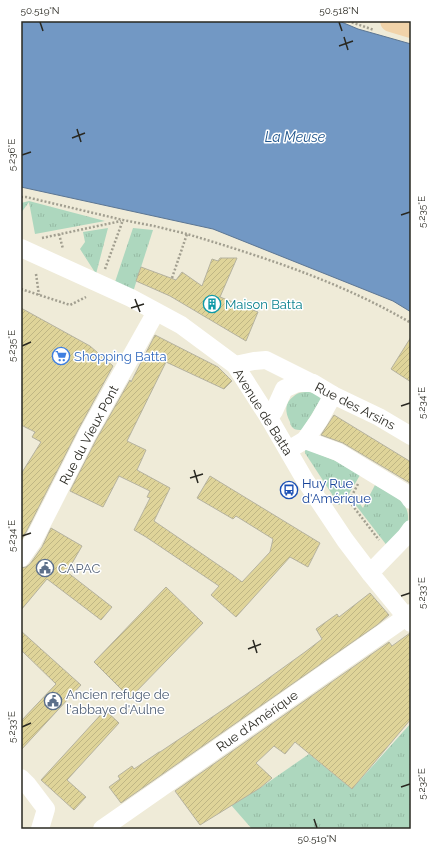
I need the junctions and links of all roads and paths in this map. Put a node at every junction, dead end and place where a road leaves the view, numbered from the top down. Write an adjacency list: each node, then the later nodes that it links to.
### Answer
1 (392, 21): 2 (main road)
2 (411, 27)
3 (21, 196): 4 (path)
4 (123, 220): 5 (path); 6 (path); 12 (path)
5 (59, 234): 7 (path); 8 (path)
6 (187, 234): 10 (path); 15 (path)
7 (29, 244): 12 (street, Avenue de Batta)
8 (65, 256)
9 (35, 267): 13 (path)
10 (172, 278)
11 (21, 289): 13 (path)
12 (94, 290): 13 (path); 14 (street, Avenue de Batta)
13 (39, 295)
14 (156, 312): 16 (street, Avenue de Batta); 27 (street, Rue du Vieux Pont)
15 (411, 322)
16 (235, 365): 17 (street); 19 (street, Avenue de Batta)
17 (313, 383): 18 (street, Rue des Arsins); 19 (street, Rue des Arsins)
18 (333, 395): 20 (street, Rue des Arsins); 21 (street)
19 (269, 418): 22 (street, Avenue de Batta)
20 (411, 436)
21 (304, 440): 22 (street); 23 (street)
22 (288, 450): 28 (street, Avenue de Batta)
23 (366, 469): 24 (street); 26 (path)
24 (411, 500)
25 (411, 529): 26 (street)
26 (389, 553): 28 (street)
27 (21, 558)
28 (370, 573): 29 (street, Avenue de Batta)
29 (409, 618): 32 (street, Rue d'Amérique)
30 (21, 778): 31 (street)
31 (40, 829)
32 (102, 829)

